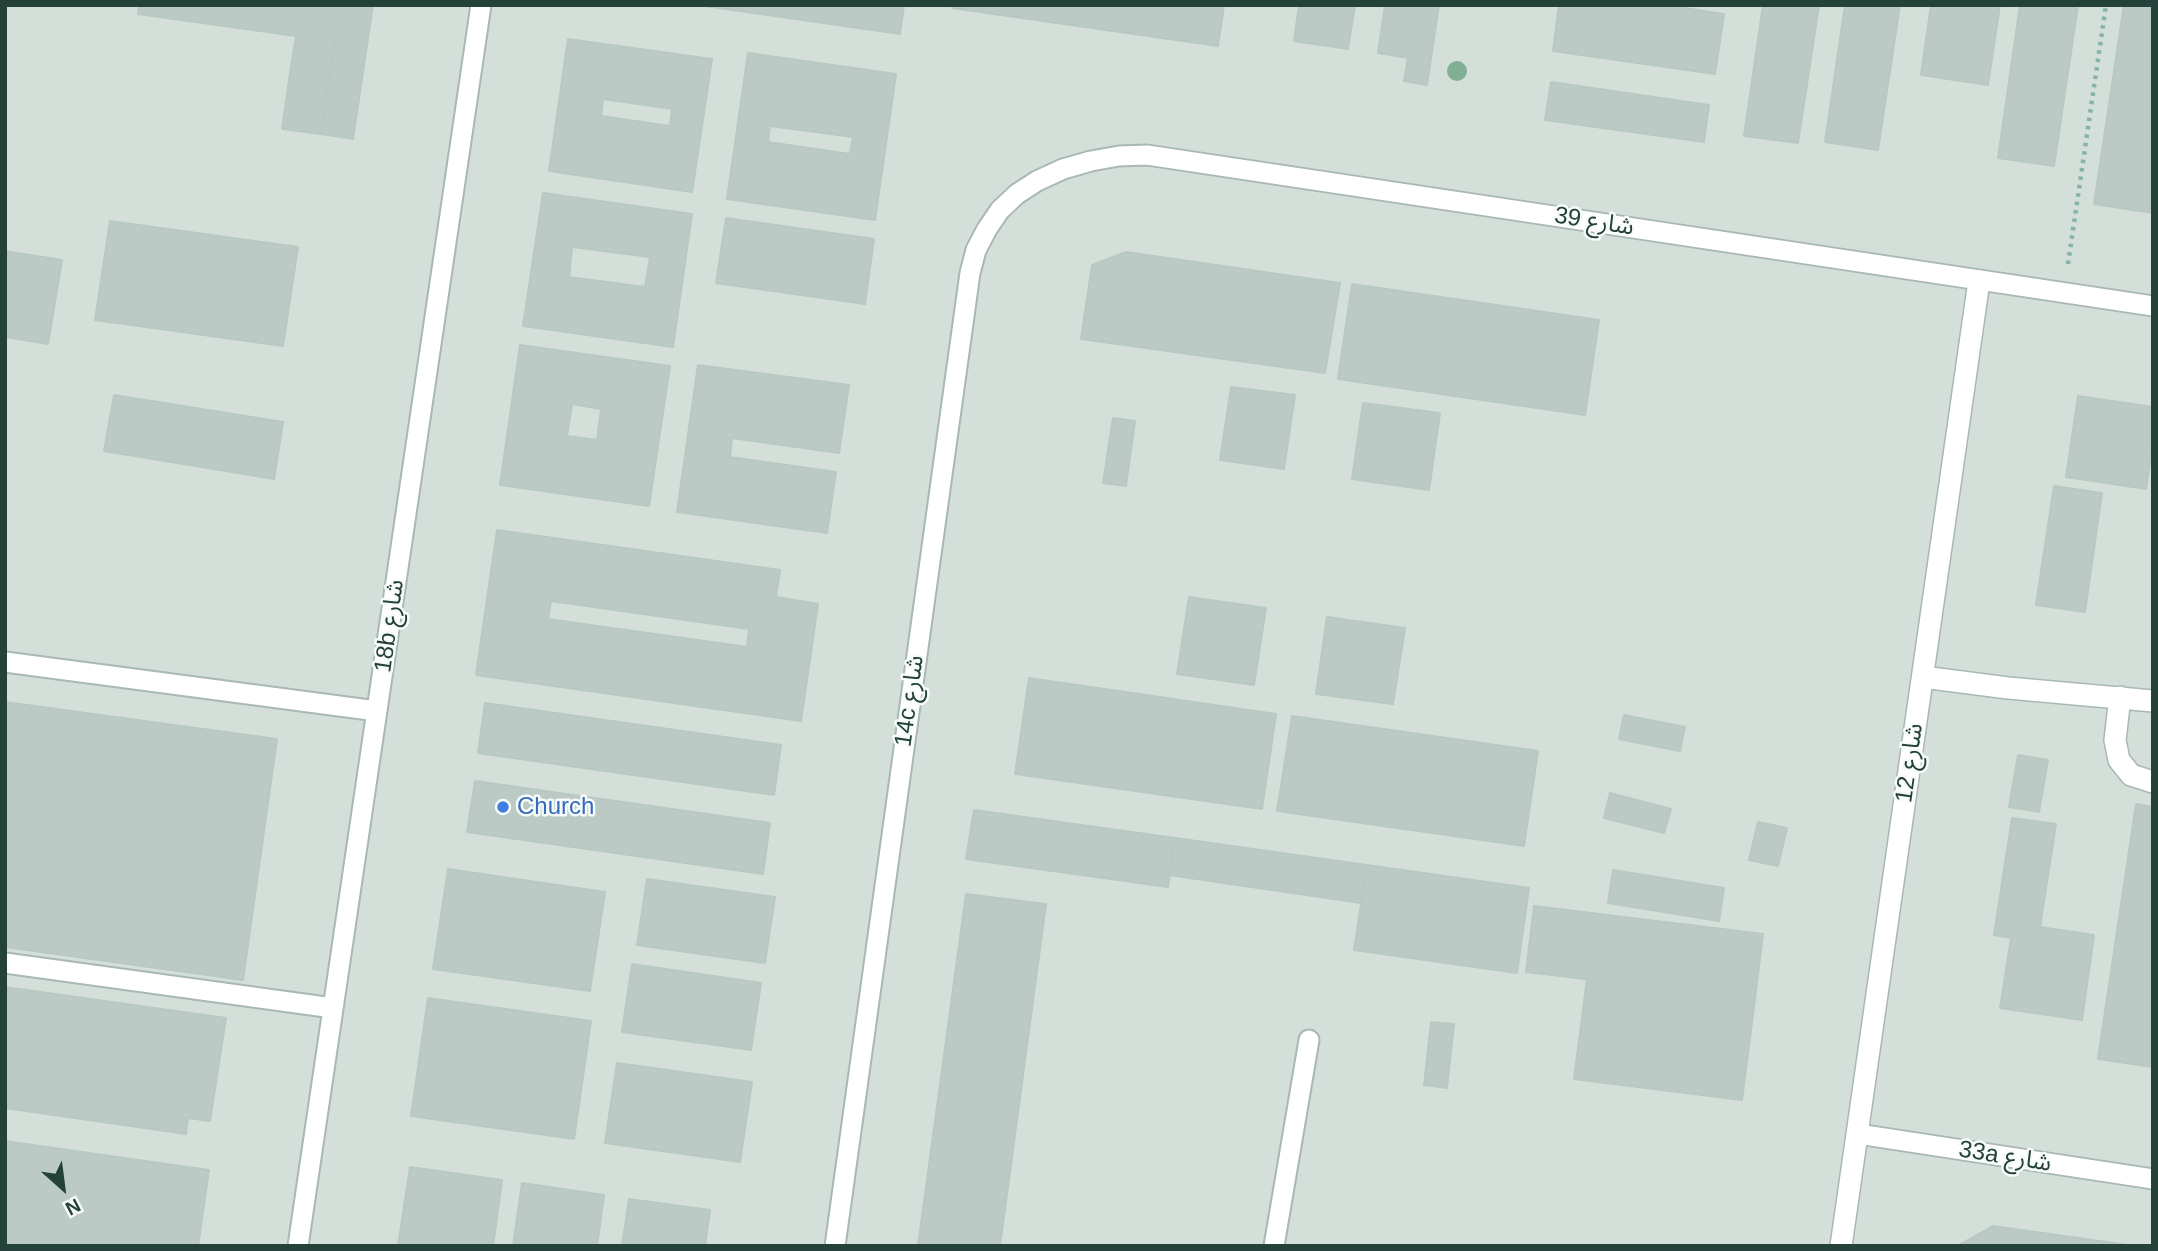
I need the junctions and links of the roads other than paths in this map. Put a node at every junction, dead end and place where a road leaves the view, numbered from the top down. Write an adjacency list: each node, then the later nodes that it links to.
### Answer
1 (481, 5): 9 (lane, 18b شارع)
2 (1037, 181): 3 (lane, شارع 39); 17 (lane, 14c شارع)
3 (1979, 281): 4 (lane, شارع 39); 6 (street, شارع 12)
4 (2153, 306)
5 (5, 662): 9 (lane)
6 (1923, 677): 7 (street); 14 (street, شارع 12)
7 (2120, 697): 8 (street); 10 (street)
8 (2153, 701)
9 (377, 711): 12 (lane, 18b شارع)
10 (2153, 782)
11 (5, 963): 12 (lane)
12 (333, 1008): 16 (lane, 18b شارع)
13 (1309, 1040): 18 (lane)
14 (1858, 1134): 15 (lane, 33a شارع); 19 (street, شارع 12)
15 (2153, 1179)
16 (298, 1246)
17 (835, 1246)
18 (1273, 1246)
19 (1841, 1246)

